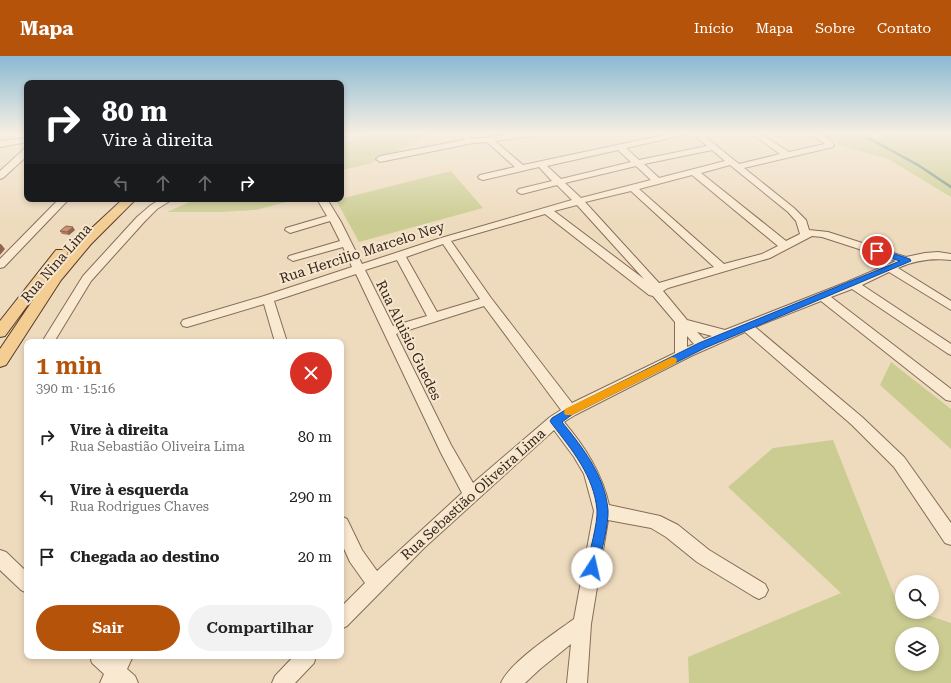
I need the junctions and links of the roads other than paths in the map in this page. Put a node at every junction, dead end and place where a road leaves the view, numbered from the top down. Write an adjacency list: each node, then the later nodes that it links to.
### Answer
1 (14, 163): 11 (street)
2 (516, 163): 9 (street)
3 (543, 163): 7 (street)
4 (636, 163): 14 (street)
5 (637, 163): 13 (street)
6 (744, 163): 8 (street, Rua Hercilio Marcelo Ney)
7 (540, 164): 9 (street); 14 (street)
8 (735, 165): 10 (street, Rua Hercilio Marcelo Ney); 26 (street)
9 (521, 168): 12 (street)
10 (694, 172): 13 (street, Rua Hercilio Marcelo Ney); 29 (street)
11 (0, 176)
12 (483, 177)
13 (657, 181): 15 (street, Rua Hercilio Marcelo Ney)
14 (559, 182): 16 (street); 17 (street)
15 (632, 187): 17 (street, Rua Hercilio Marcelo Ney); 36 (street)
16 (522, 191)
17 (579, 201): 23 (street, Rua Hercilio Marcelo Ney); 39 (street)
18 (61, 202): 34 (street)
19 (114, 202): 48 (main road, Rua Nina Lima)
20 (127, 202): 56 (main road, Rua Nina Lima)
21 (163, 202): 51 (street)
22 (324, 202): 24 (street, Rua Aluisio Guedes)
23 (547, 211): 27 (street, Rua Hercilio Marcelo Ney); 39 (street)
24 (333, 217): 25 (street); 28 (street, Rua Aluisio Guedes)
25 (290, 230)
26 (805, 235): 29 (street); 33 (street)
27 (445, 240): 30 (street, Rua Hercilio Marcelo Ney); 42 (street)
28 (345, 243): 32 (street); 37 (street, Rua Aluisio Guedes)
29 (785, 246): 36 (street)
30 (400, 255): 37 (street, Rua Hercilio Marcelo Ney); 44 (street)
31 (951, 257): 33 (street, Rua Sebastião Oliveira Lima)
32 (293, 258)
33 (907, 261): 35 (street, Rua Sebastião Oliveira Lima)
34 (0, 265)
35 (890, 268): 38 (street, Rua Sebastião Oliveira Lima); 43 (street)
36 (722, 269): 39 (street)
37 (357, 270): 41 (street, Rua Hercilio Marcelo Ney); 49 (street, Rua Aluisio Guedes)
38 (853, 284): 40 (street, Rua Sebastião Oliveira Lima); 54 (street)
39 (659, 292): 46 (street)
40 (822, 296): 47 (street, Rua Sebastião Oliveira Lima); 57 (street)
41 (268, 299): 45 (street, Rua Hercilio Marcelo Ney); 52 (street)
42 (487, 300): 44 (street); 58 (street)
43 (951, 306)
44 (434, 317): 49 (street)
45 (187, 323)
46 (681, 323): 50 (street); 53 (street); 55 (street)
47 (747, 327): 50 (street, Rua Sebastião Oliveira Lima); 63 (street)
48 (0, 332)
49 (390, 332): 60 (street, Rua Aluisio Guedes)
50 (726, 335): 53 (street, Rua Sebastião Oliveira Lima)
51 (50, 339)
52 (280, 339)
53 (702, 345): 55 (street, Rua Sebastião Oliveira Lima)
54 (951, 350)
55 (680, 356): 58 (street, Rua Sebastião Oliveira Lima)
56 (0, 361)
57 (951, 396)
58 (570, 412): 59 (street, Rua Sebastião Oliveira Lima)
59 (555, 421): 60 (street, Rua Sebastião Oliveira Lima); 61 (street)
60 (471, 494): 66 (street, Rua Sebastião Oliveira Lima)
61 (602, 511): 67 (street); 69 (street)
62 (344, 530): 66 (street)
63 (951, 536)
64 (0, 558): 65 (street)
65 (24, 581)
66 (375, 583): 68 (street, Rua Sebastião Oliveira Lima)
67 (759, 590)
68 (344, 617)
69 (582, 624): 74 (street); 75 (street)
70 (102, 659): 72 (street)
71 (304, 659): 73 (street)
72 (119, 674)
73 (282, 683)
74 (511, 683)
75 (577, 683)

